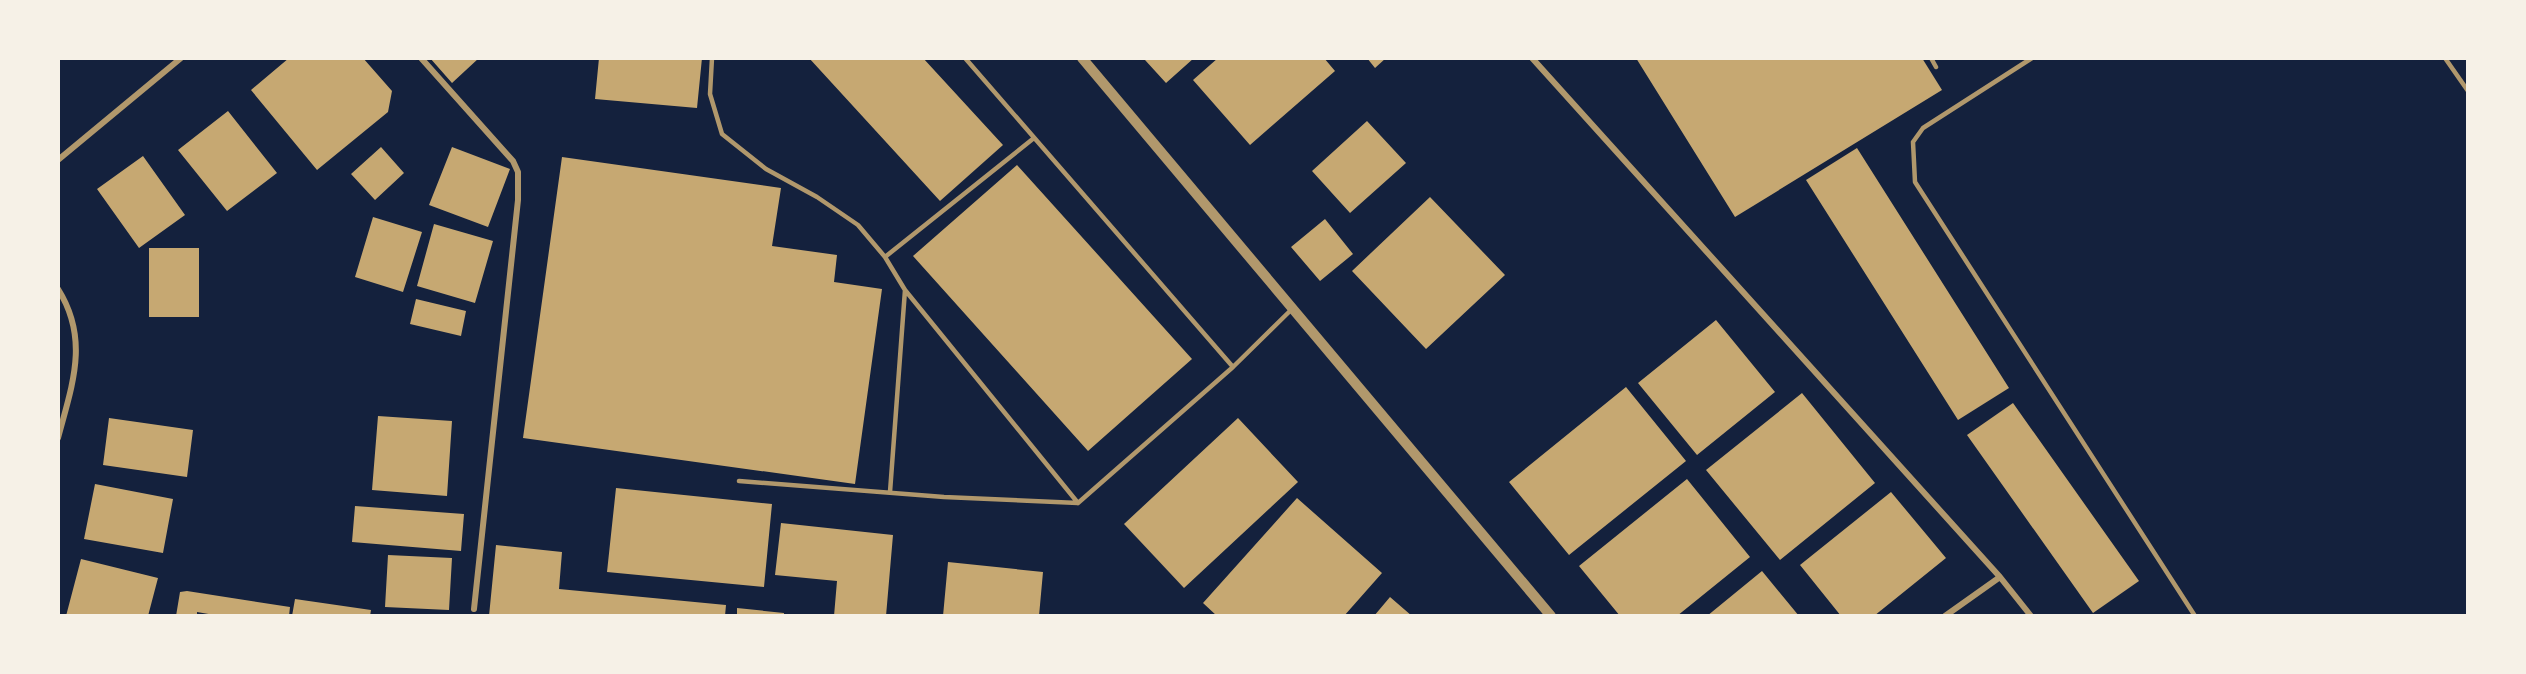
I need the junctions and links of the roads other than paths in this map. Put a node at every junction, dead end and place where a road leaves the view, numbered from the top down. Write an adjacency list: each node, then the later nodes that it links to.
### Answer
1 (181, 58): 13 (street)
2 (421, 58): 24 (street)
3 (712, 58): 14 (lane)
4 (966, 58): 12 (lane)
5 (1082, 58): 17 (street)
6 (1532, 58): 23 (street)
7 (1931, 58): 10 (lane)
8 (2032, 58): 28 (lane)
9 (2445, 58): 11 (lane)
10 (1935, 67)
11 (2468, 91)
12 (1034, 138): 14 (lane); 18 (lane)
13 (58, 160)
14 (885, 257): 16 (lane)
15 (58, 289): 19 (street)
16 (905, 290): 21 (lane); 22 (lane)
17 (1292, 309): 18 (lane); 25 (street)
18 (1233, 367): 22 (lane)
19 (58, 438)
20 (739, 481): 21 (lane)
21 (890, 492): 22 (lane)
22 (1078, 503)
23 (2000, 577): 26 (street); 27 (street)
24 (474, 609)
25 (1551, 615)
26 (1945, 615)
27 (2031, 615)
28 (2195, 615)

